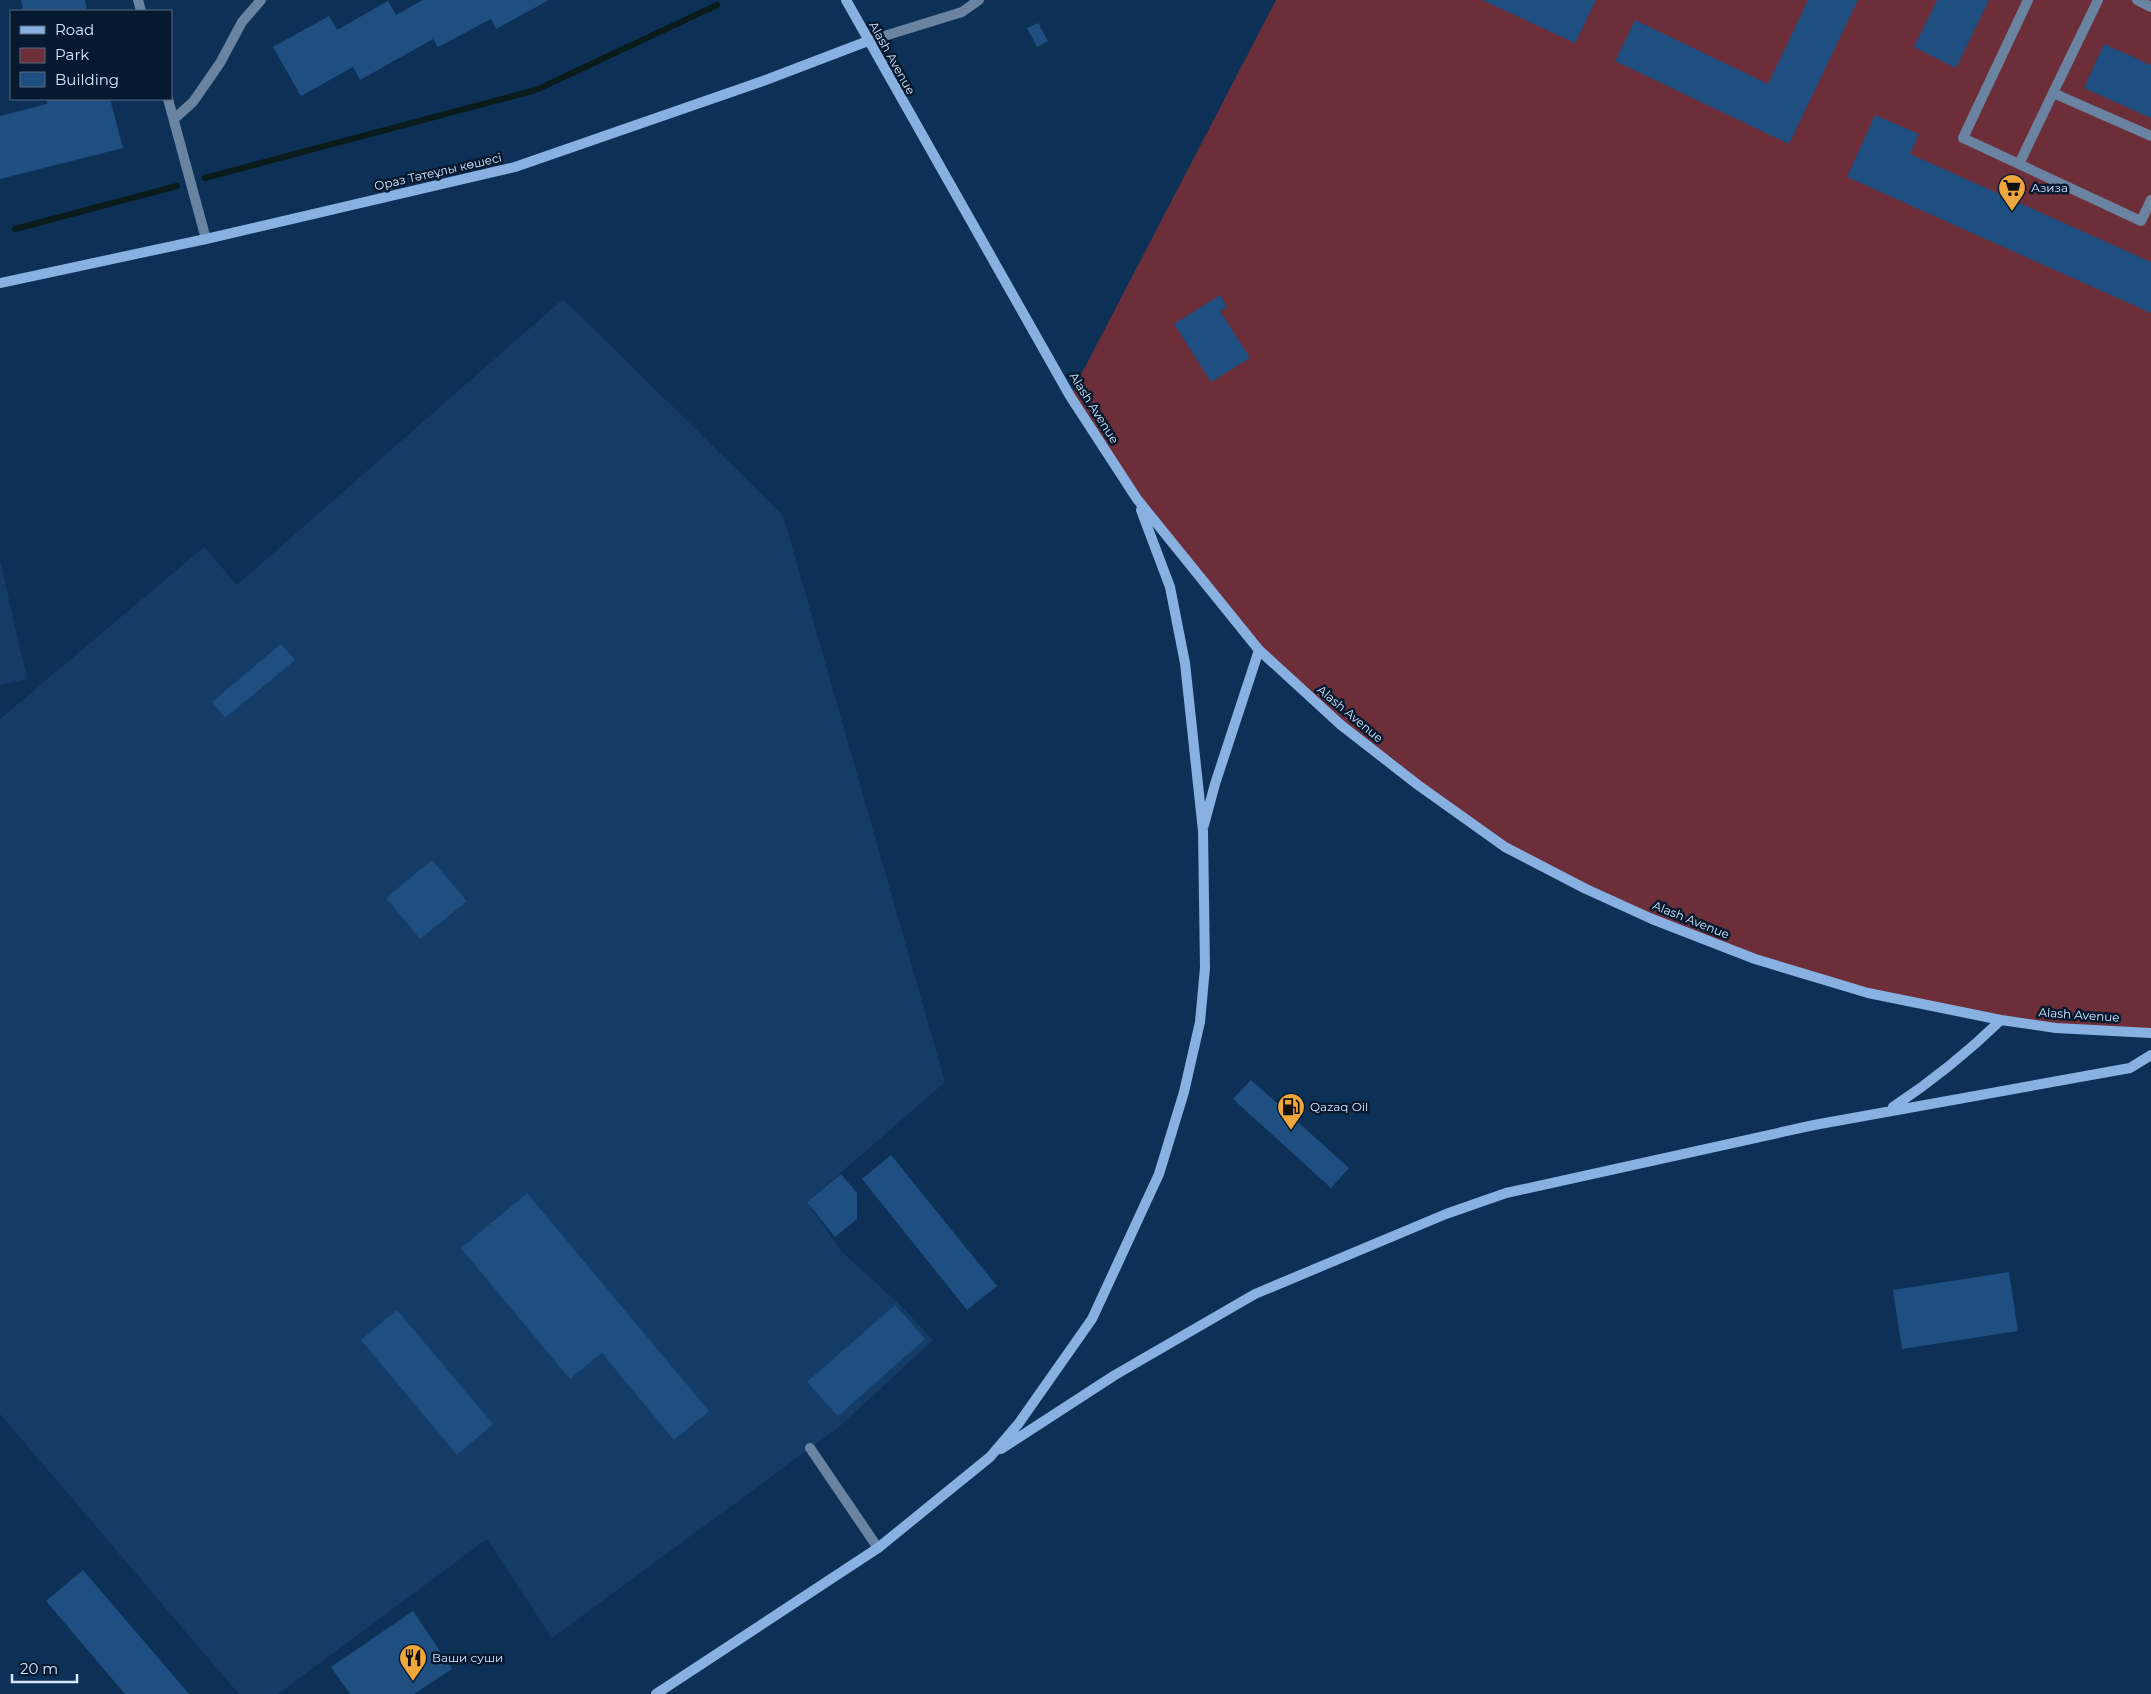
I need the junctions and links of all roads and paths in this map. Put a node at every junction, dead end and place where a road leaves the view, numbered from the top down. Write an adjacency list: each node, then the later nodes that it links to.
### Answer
1 (261, 0): 11 (street)
2 (846, 0): 8 (main road, Alash Avenue)
3 (978, 0): 8 (street)
4 (2028, 0): 13 (street)
5 (2098, 0): 9 (street)
6 (2136, 0): 7 (street)
7 (2151, 7)
8 (868, 41): 15 (main road, Ораз Тәтеұлы көшесі); 17 (main road, Alash Avenue)
9 (2053, 93): 12 (street); 13 (street)
10 (168, 100): 11 (street)
11 (174, 119): 15 (street)
12 (2151, 136)
13 (2019, 164): 14 (street)
14 (2151, 200)
15 (206, 239): 16 (main road, Ораз Тәтеұлы көшесі)
16 (0, 284)
17 (1137, 499): 18 (main road, Alash Avenue); 19 (main road)
18 (1259, 650): 19 (main road); 20 (main road, Alash Avenue)
19 (1202, 831): 25 (main road)
20 (2001, 1020): 21 (main road, Alash Avenue); 23 (main road)
21 (2151, 1034)
22 (2151, 1055): 23 (main road)
23 (1888, 1110): 25 (main road)
24 (810, 1448): 26 (street)
25 (990, 1457): 26 (main road)
26 (878, 1548): 27 (main road)
27 (656, 1694)

